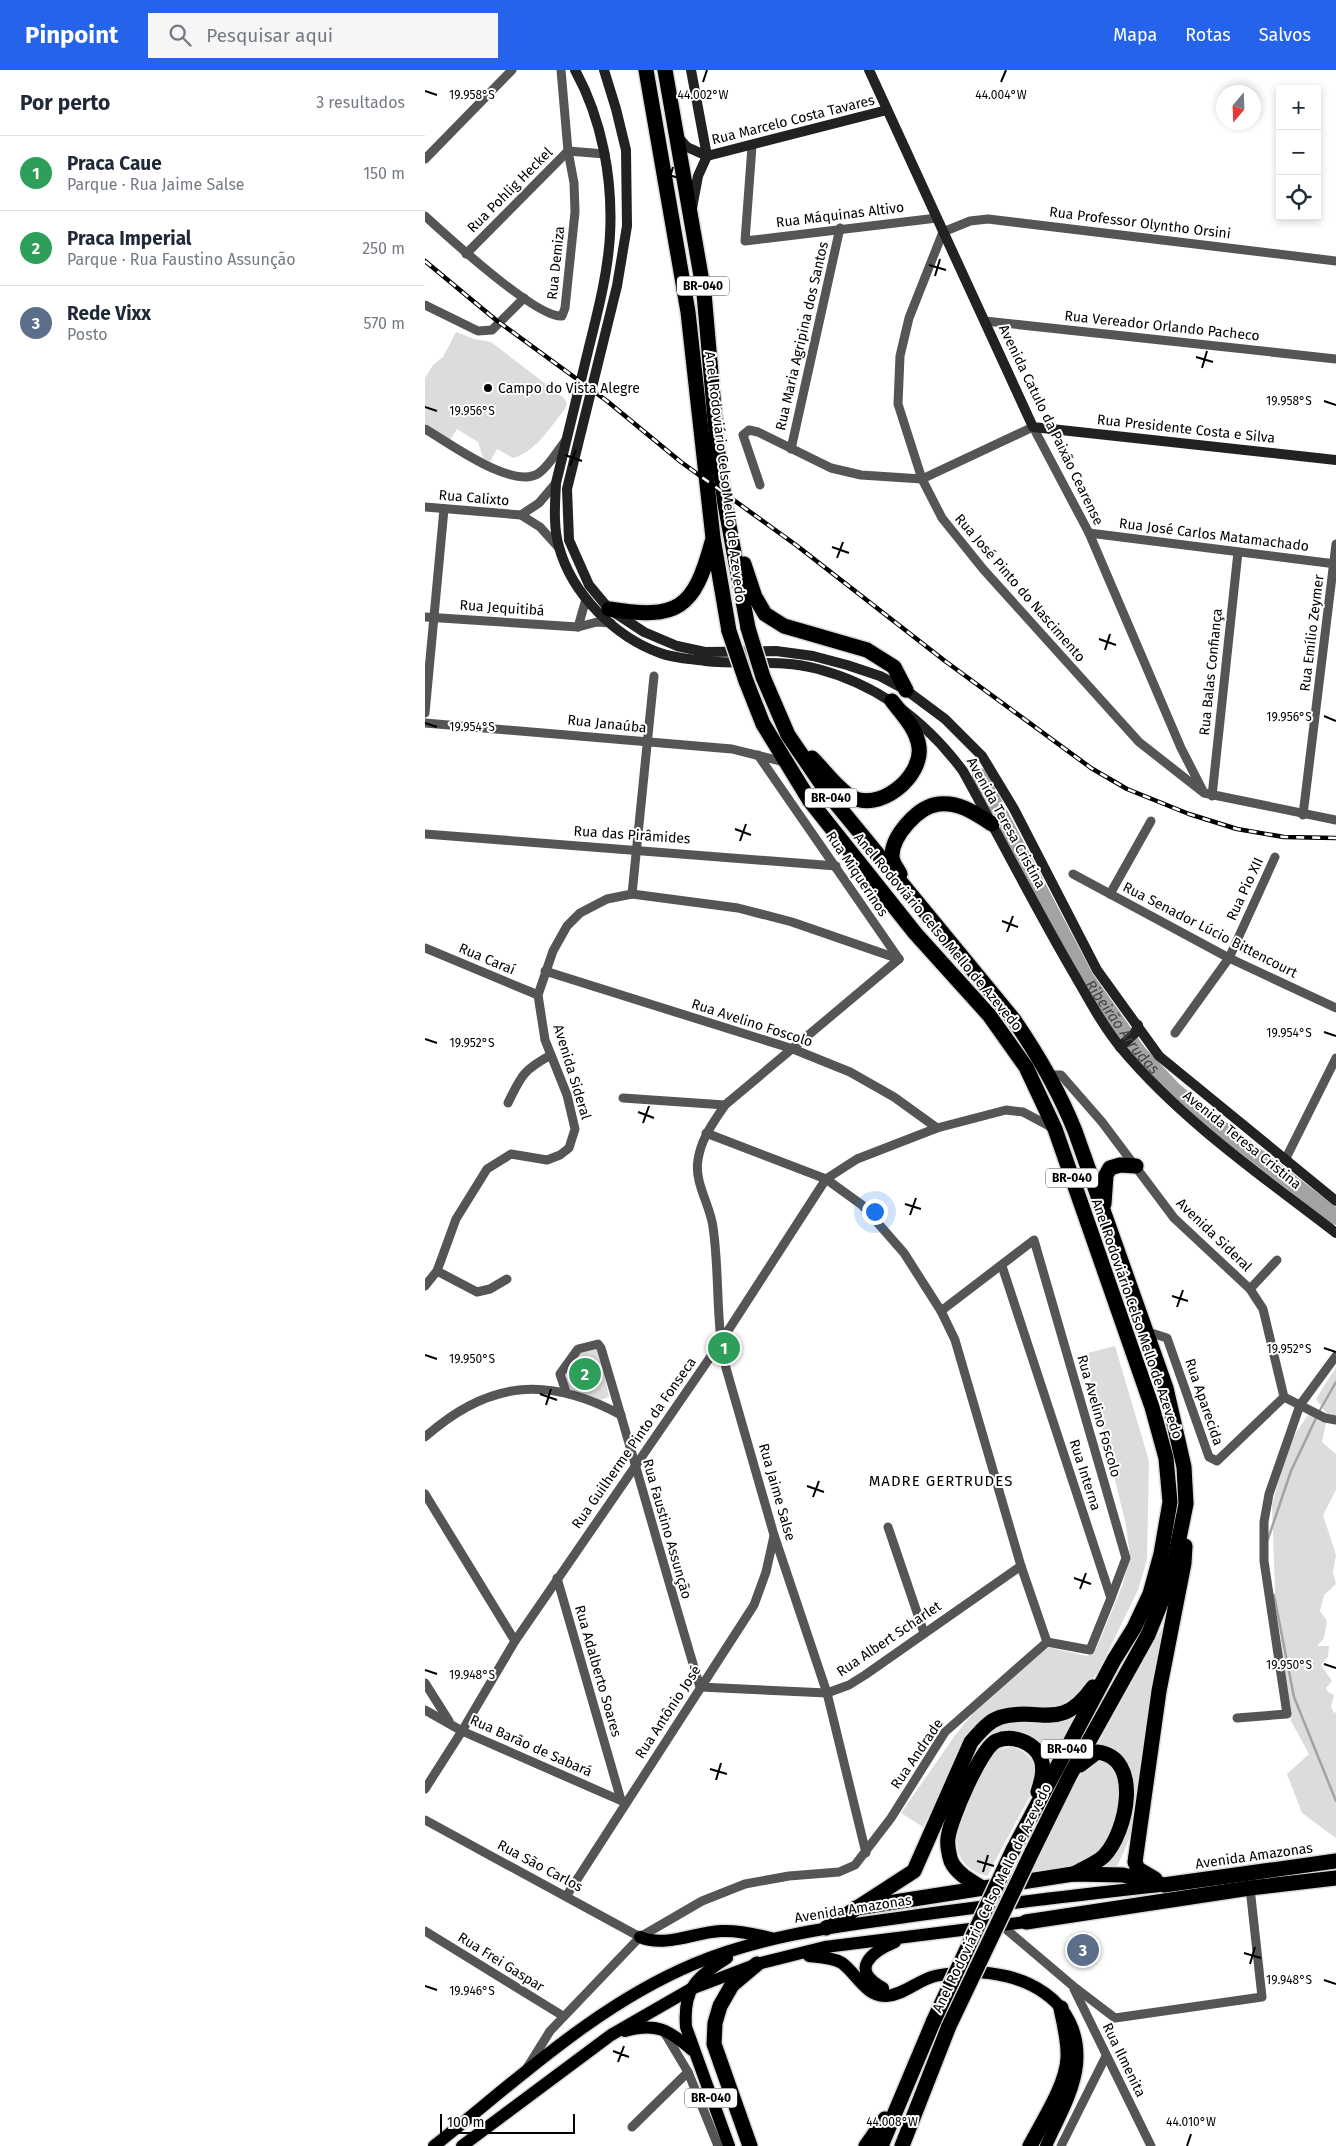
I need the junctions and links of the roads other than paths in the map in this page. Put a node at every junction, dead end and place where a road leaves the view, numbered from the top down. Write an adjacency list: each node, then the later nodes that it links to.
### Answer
1 (512, 70): 15 (street)
2 (561, 70): 12 (street, Rua Demiza)
3 (575, 70): 13 (main road, Avenida Teresa Cristina)
4 (604, 70): 46 (main road, Avenida Teresa Cristina)
5 (646, 70): 40 (highway, Anel Rodoviário Celso Mello de Azevedo / BR-040)
6 (665, 70): 10 (highway, Anel Rodoviário Celso Mello de Azevedo / BR-040)
7 (691, 70): 14 (main road)
8 (869, 70): 9 (main road, Avenida Catulo da Paixão Cearense)
9 (887, 110): 11 (main road, Rua Marcelo Costa Tavares); 18 (main road, Avenida Catulo da Paixão Cearense)
10 (677, 136): 14 (main road, Rua Marcelo Costa Tavares); 16 (highway, Anel Rodoviário Celso Mello de Azevedo / BR-040)
11 (752, 146): 14 (main road, Rua Marcelo Costa Tavares); 19 (street, Rua Máquinas Altivo)
12 (568, 150): 13 (street, Rua Pohlig Heckel); 21 (street, Rua Pohlig Heckel); 23 (street, Rua Demiza)
13 (605, 154): 29 (main road, Avenida Teresa Cristina)
14 (707, 156): 16 (main road, Rua Marcelo Costa Tavares)
15 (425, 159)
16 (691, 211): 35 (highway, Anel Rodoviário Celso Mello de Azevedo / BR-040)
17 (425, 216): 21 (street, Rua Demiza)
18 (937, 218): 19 (street, Rua Máquinas Altivo); 20 (main road, Avenida Catulo da Paixão Cearense)
19 (840, 228): 30 (street, Rua Maria Agripina dos Santos)
20 (943, 232): 22 (street, Rua Professor Olyntho Orsini); 25 (main road, Avenida Catulo da Paixão Cearense); 32 (street, Rua José Pinto do Nascimento)
21 (467, 254): 23 (street, Rua Demiza)
22 (1336, 261)
23 (524, 298): 24 (street)
24 (425, 305)
25 (985, 321): 26 (street, Rua Vereador Orlando Pacheco); 27 (main road, Avenida Catulo da Paixão Cearense)
26 (1336, 359)
27 (1033, 427): 31 (main road, Rua Presidente Costa e Silva); 32 (street); 39 (street, Avenida Catulo da Paixão Cearense)
28 (425, 429): 29 (street)
29 (567, 439): 33 (main road, Avenida Teresa Cristina)
30 (791, 449): 32 (street); 34 (street)
31 (1336, 460)
32 (922, 479): 58 (street, Rua José Pinto do Nascimento)
33 (556, 483): 38 (street, Rua Calixto); 42 (main road, Avenida Teresa Cristina)
34 (760, 485)
35 (725, 504): 50 (highway); 54 (highway, Anel Rodoviário Celso Mello de Azevedo / BR-040, bridge)
36 (425, 507): 37 (street, Rua Calixto)
37 (444, 509): 38 (street, Rua Calixto); 47 (street)
38 (521, 515): 42 (street, Rua Calixto)
39 (1089, 533): 43 (street, Rua José Carlos Matamachado); 58 (street, Avenida Catulo da Paixão Cearense)
40 (713, 538): 46 (highway); 57 (highway, Anel Rodoviário Celso Mello de Azevedo / BR-040, bridge)
41 (1336, 544): 44 (street, Rua Emílio Zeymer)
42 (559, 548): 45 (main road, Avenida Teresa Cristina)
43 (1237, 552): 44 (street, Rua José Carlos Matamachado); 58 (street, Rua Balas Confiança)
44 (1335, 564): 59 (street, Rua Emílio Zeymer)
45 (586, 599): 46 (main road, Avenida Teresa Cristina); 48 (street)
46 (610, 616): 48 (street, Rua Jequitibá); 50 (main road, Avenida Teresa Cristina); 51 (main road, Avenida Teresa Cristina)
47 (429, 618): 48 (street, Rua Jequitibá); 52 (street)
48 (578, 627)
49 (654, 676): 55 (street)
50 (906, 690): 77 (main road, Avenida Teresa Cristina)
51 (892, 701): 54 (highway); 62 (main road, Avenida Teresa Cristina)
52 (425, 713)
53 (425, 723): 55 (street, Rua Janaúba)
54 (788, 735): 70 (highway, Anel Rodoviário Celso Mello de Azevedo / BR-040)
55 (647, 742): 56 (street, Rua Janaúba); 64 (street)
56 (758, 755): 57 (street, Rua Janaúba); 66 (street, Rua Miquerinos)
57 (784, 762): 88 (highway, Anel Rodoviário Celso Mello de Azevedo / BR-040)
58 (1208, 795): 59 (street)
59 (1303, 814): 60 (street)
60 (1336, 820)
61 (1151, 821): 69 (street)
62 (992, 824): 70 (highway); 79 (main road, Avenida Teresa Cristina)
63 (425, 834): 64 (street, Rua das Pirâmides)
64 (637, 850): 66 (street, Rua das Pirâmides); 68 (street)
65 (1275, 857): 72 (street, Rua Pio XII)
66 (836, 866): 73 (street, Rua Miquerinos)
67 (1073, 874): 69 (street, Rua Senador Lúcio Bittencourt)
68 (632, 894): 73 (street, Avenida Sideral); 74 (street, Avenida Sideral)
69 (1111, 894): 72 (street, Rua Senador Lúcio Bittencourt)
70 (918, 905): 83 (highway, Anel Rodoviário Celso Mello de Azevedo / BR-040)
71 (425, 948): 75 (street, Rua Caraí)
72 (1229, 958): 76 (street, Rua Senador Lúcio Bittencourt); 78 (street, Rua Pio XII)
73 (899, 960): 80 (street, Rua Jaime Salse)
74 (545, 971): 75 (street, Avenida Sideral); 80 (street, Rua Avelino Foscolo)
75 (538, 995): 81 (street, Avenida Sideral)
76 (1336, 1008)
77 (1136, 1029): 79 (main road); 90 (main road, Avenida Teresa Cristina)
78 (1175, 1033)
79 (1122, 1045): 95 (main road, Avenida Teresa Cristina)
80 (793, 1048): 86 (street, Rua Jaime Salse); 87 (street, Rua Avelino Foscolo)
81 (551, 1055): 85 (street); 98 (street, Avenida Sideral)
82 (1336, 1058): 90 (street)
83 (1048, 1075): 91 (street, Avenida Sideral); 94 (highway, Anel Rodoviário Celso Mello de Azevedo / BR-040)
84 (623, 1098): 86 (street)
85 (508, 1103)
86 (725, 1105): 89 (street, Rua Jaime Salse)
87 (937, 1128): 88 (street, Rua Guilherme Pinto da Fonseca); 92 (street, Rua Guilherme Pinto da Fonseca)
88 (1055, 1129): 123 (highway, Anel Rodoviário Celso Mello de Azevedo / BR-040)
89 (706, 1134): 92 (street); 104 (street, Rua Jaime Salse)
90 (1285, 1160): 93 (main road, Avenida Teresa Cristina)
91 (1136, 1166): 94 (highway); 101 (street, Avenida Sideral)
92 (826, 1179): 102 (street); 104 (street, Rua Guilherme Pinto da Fonseca)
93 (1336, 1201)
94 (1104, 1213): 103 (highway, Anel Rodoviário Celso Mello de Azevedo / BR-040)
95 (1336, 1233)
96 (1277, 1260): 101 (street)
97 (1002, 1266): 102 (street); 119 (street, Rua Interna); 119 (street, Rua Avelino Foscolo)
98 (437, 1271): 99 (street); 100 (street, Avenida Sideral)
99 (507, 1279)
100 (425, 1286)
101 (1250, 1289): 107 (street, Avenida Sideral)
102 (941, 1311): 117 (street)
103 (1145, 1331): 107 (street, Rua Aparecida); 114 (highway, Anel Rodoviário Celso Mello de Azevedo / BR-040)
104 (720, 1343): 112 (street, Rua Guilherme Pinto da Fonseca); 116 (street, Rua Jaime Salse)
105 (1336, 1356): 108 (street)
106 (566, 1392): 109 (street); 109 (street, Rua Faustino Assunção); 111 (street)
107 (1284, 1397): 108 (street)
108 (1300, 1405): 110 (street); 128 (street)
109 (621, 1415): 112 (street, Rua Faustino Assunção)
110 (1336, 1420)
111 (425, 1436)
112 (634, 1467): 118 (street, Rua Guilherme Pinto da Fonseca); 125 (street, Rua Faustino Assunção)
113 (425, 1494): 121 (street)
114 (1186, 1504): 131 (highway, Anel Rodoviário Celso Mello de Azevedo / BR-040); 140 (highway)
115 (888, 1527): 120 (street)
116 (774, 1536): 125 (street, Rua Antônio José); 126 (street, Rua Jaime Salse)
117 (1021, 1566): 120 (street, Rua Albert Scharlet); 122 (street)
118 (557, 1578): 121 (street, Rua Guilherme Pinto da Fonseca); 133 (street, Rua Adalberto Soares)
119 (1111, 1598): 122 (street)
120 (924, 1633): 126 (street, Rua Albert Scharlet)
121 (515, 1641): 130 (street, Rua Guilherme Pinto da Fonseca)
122 (1047, 1642): 136 (street, Rua Andrade)
123 (1114, 1660): 135 (highway, Anel Rodoviário Celso Mello de Azevedo / BR-040); 144 (highway)
124 (425, 1683): 129 (street)
125 (700, 1687): 126 (street, Rua Albert Scharlet); 133 (street, Rua Antônio José)
126 (827, 1693): 136 (street, Rua Jaime Salse)
127 (425, 1710): 129 (street, Rua Barão de Sabará)
128 (1237, 1718)
129 (450, 1723): 130 (street, Rua Barão de Sabará)
130 (462, 1731): 132 (street, Rua Guilherme Pinto da Fonseca); 133 (street, Rua Barão de Sabará)
131 (1070, 1775): 138 (highway); 167 (highway, Anel Rodoviário Celso Mello de Azevedo / BR-040, bridge)
132 (425, 1788)
133 (624, 1801): 143 (street, Rua Antônio José)
134 (425, 1820): 143 (street, Rua São Carlos)
135 (1017, 1844): 141 (highway); 169 (highway, Anel Rodoviário Celso Mello de Azevedo / BR-040, bridge)
136 (866, 1853): 150 (street, Rua Andrade)
137 (1336, 1862): 140 (highway, Avenida Amazonas)
138 (1073, 1874): 140 (highway); 141 (highway)
139 (1336, 1878): 142 (highway)
140 (1164, 1886): 147 (main road, Avenida Amazonas)
141 (982, 1888): 144 (highway)
142 (1250, 1888): 145 (highway); 156 (street)
143 (567, 1895): 150 (street, Rua São Carlos)
144 (856, 1908): 147 (highway)
145 (1026, 1922): 146 (main road); 152 (street)
146 (1001, 1925): 149 (main road); 152 (street)
147 (826, 1928): 151 (main road, Avenida Amazonas)
148 (425, 1931): 160 (street, Rua Frei Gaspar)
149 (912, 1935): 154 (main road); 158 (main road)
150 (640, 1937): 151 (main road); 160 (street, Rua Andrade)
151 (774, 1939): 153 (main road, Avenida Amazonas)
152 (1023, 1944): 156 (street)
153 (741, 1948): 157 (main road); 166 (main road, Avenida Amazonas)
154 (796, 1956): 155 (main road); 158 (main road)
155 (757, 1964): 157 (main road); 175 (highway)
156 (1073, 1986): 164 (street, Rua Ilmenita)
157 (691, 1989): 162 (main road); 163 (main road, BR-040)
158 (900, 1993): 159 (main road)
159 (1061, 2008): 180 (highway); 181 (main road)
160 (563, 2016): 166 (street, Rua Andrade)
161 (661, 2028): 162 (main road); 163 (main road); 165 (street)
162 (611, 2035): 168 (main road)
163 (694, 2050): 174 (main road, BR-040)
164 (1106, 2056): 182 (street); 183 (street, Rua Ilmenita)
165 (688, 2072): 170 (street); 173 (street)
166 (522, 2076): 168 (main road); 171 (main road, Avenida Amazonas)
167 (923, 2094): 178 (highway, Anel Rodoviário Celso Mello de Azevedo / BR-040); 179 (highway)
168 (528, 2095): 172 (main road)
169 (899, 2099): 176 (highway); 177 (highway, Anel Rodoviário Celso Mello de Azevedo / BR-040)
170 (632, 2127)
171 (434, 2146)
172 (462, 2146)
173 (718, 2146)
174 (729, 2146)
175 (750, 2146)
176 (866, 2146)
177 (881, 2146)
178 (902, 2146)
179 (912, 2146)
180 (1031, 2146)
181 (1046, 2146)
182 (1061, 2146)
183 (1151, 2146)

